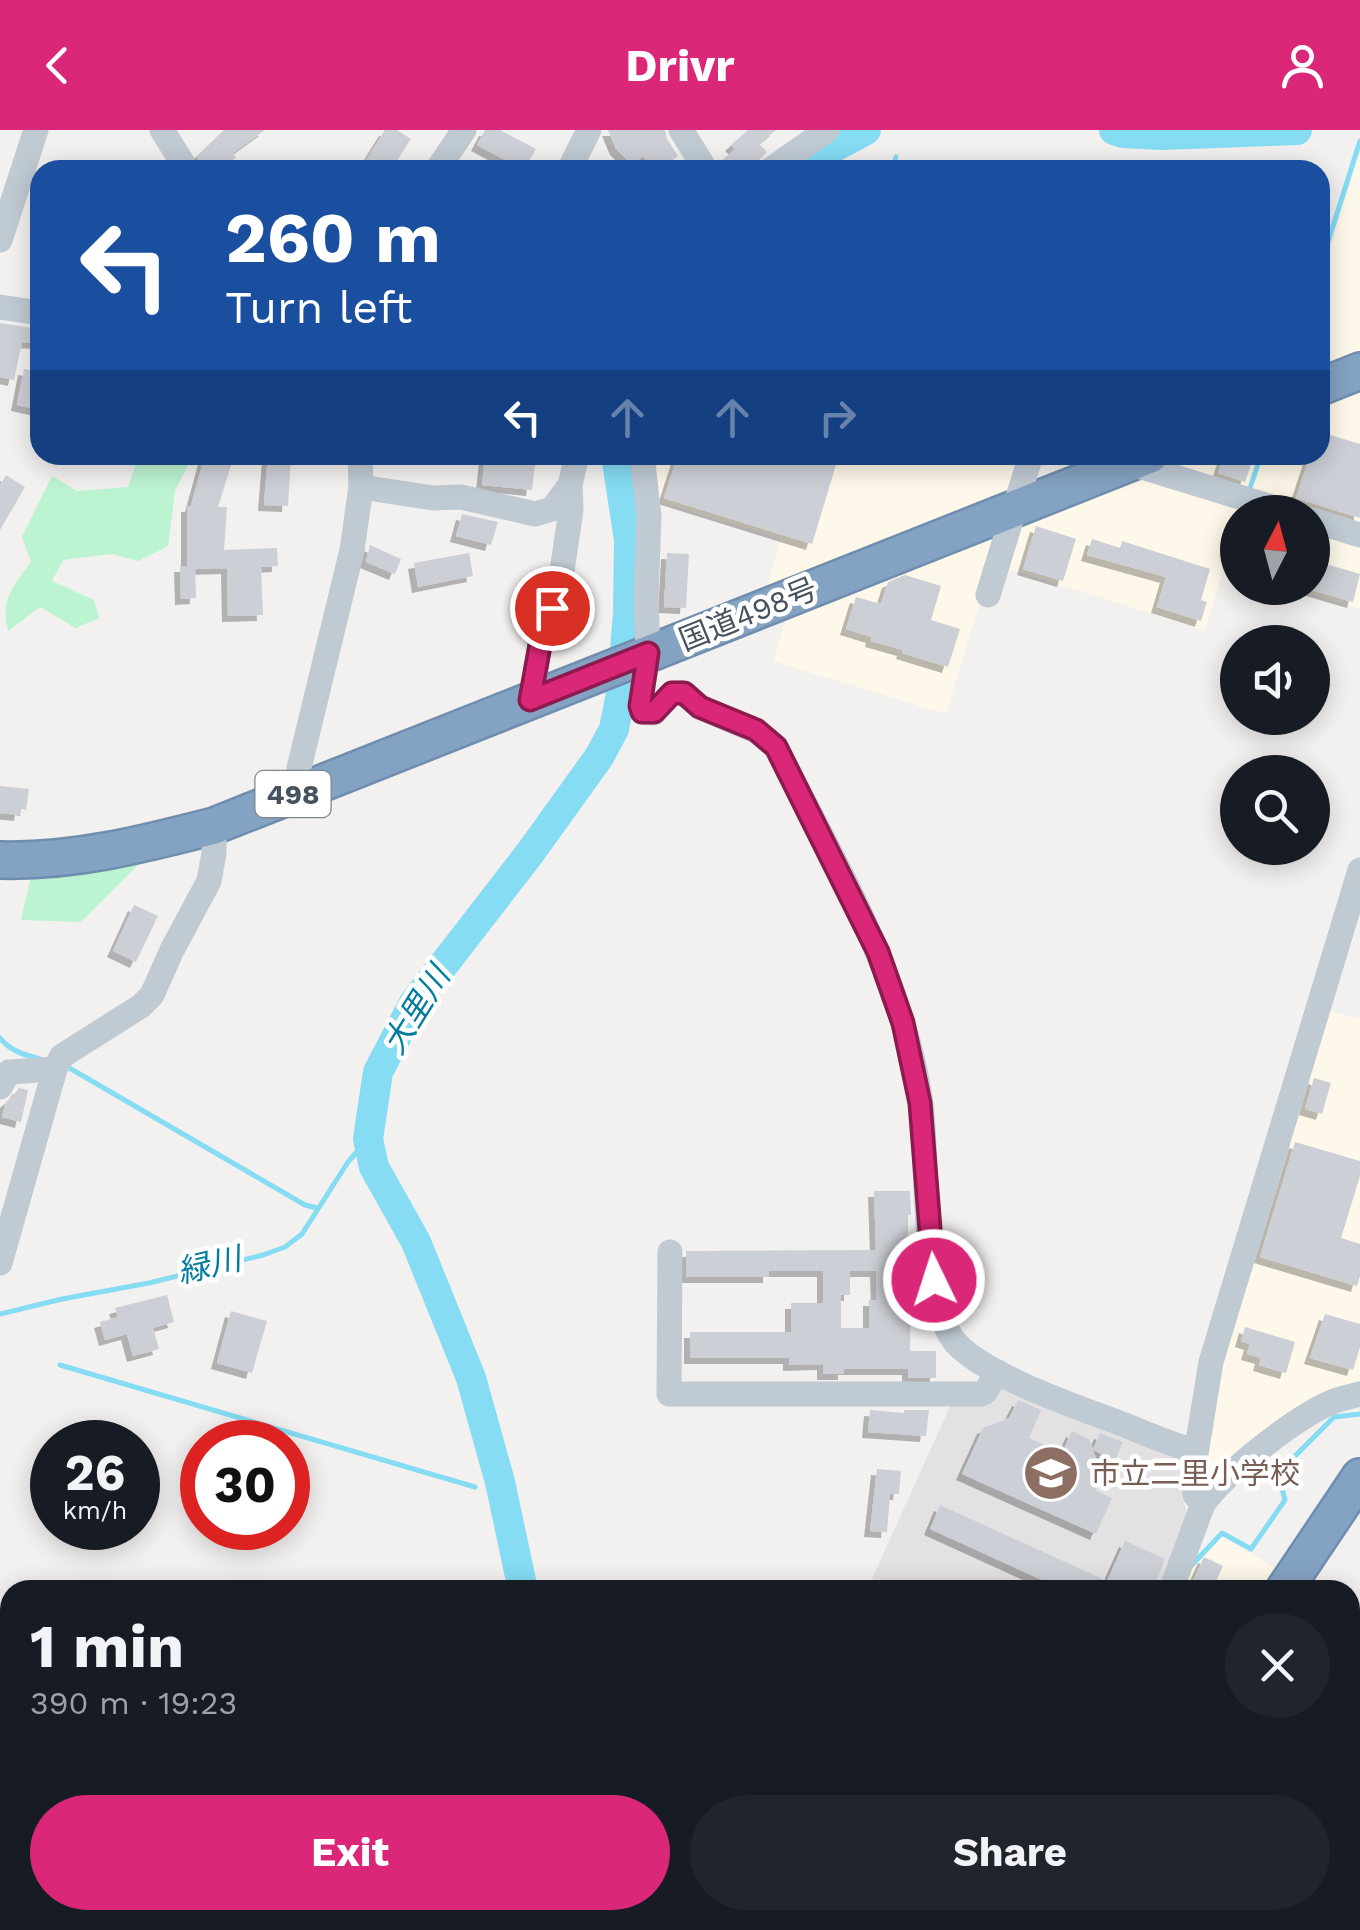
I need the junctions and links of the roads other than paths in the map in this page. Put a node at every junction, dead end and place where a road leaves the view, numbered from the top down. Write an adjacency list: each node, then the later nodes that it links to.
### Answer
1 (36, 130): 12 (street)
2 (162, 130): 7 (street)
3 (464, 130): 8 (street)
4 (588, 130): 9 (street)
5 (681, 130): 10 (street)
6 (827, 130): 11 (street)
7 (181, 160)
8 (444, 160)
9 (574, 160)
10 (700, 160)
11 (784, 160)
12 (0, 240)
13 (0, 307): 14 (street)
14 (30, 312)
15 (1360, 372): 16 (highway)
16 (1330, 384)
17 (360, 465): 24 (street)
18 (575, 465): 23 (street)
19 (643, 465): 30 (street)
20 (1028, 465): 26 (street)
21 (1112, 465): 26 (highway, 国道498号 / 498)
22 (1149, 465): 25 (street)
23 (570, 484): 24 (street); 31 (street)
24 (361, 488): 32 (street)
25 (1238, 495)
26 (1015, 508): 29 (street); 30 (highway, 国道498号 / 498)
27 (1330, 526): 28 (street)
28 (1360, 535)
29 (988, 595)
30 (648, 653): 31 (highway, 国道498号 / 498); 40 (street)
31 (530, 700): 32 (highway, 国道498号 / 498)
32 (298, 792): 33 (highway, 国道498号 / 498)
33 (214, 826): 34 (highway, 国道498号 / 498); 36 (street)
34 (0, 860)
35 (1360, 870): 42 (street)
36 (59, 1062): 37 (street); 39 (street)
37 (0, 1087)
38 (670, 1252): 40 (street)
39 (0, 1263)
40 (998, 1372): 42 (street)
41 (1360, 1394): 44 (street)
42 (1195, 1452): 44 (street)
43 (1360, 1477): 46 (highway)
44 (1203, 1504): 45 (street)
45 (1175, 1580)
46 (1291, 1580)

